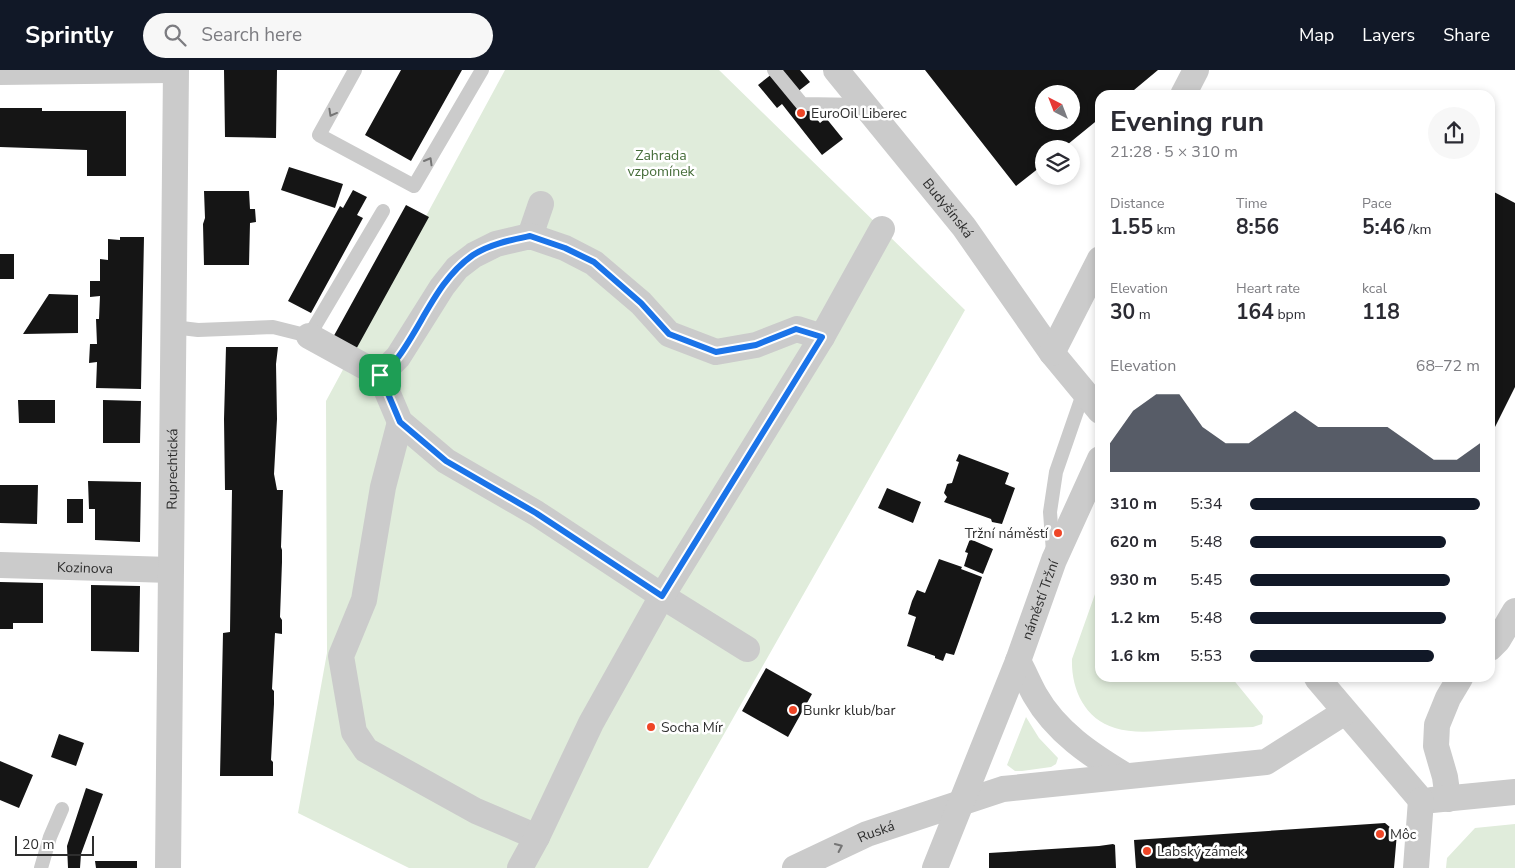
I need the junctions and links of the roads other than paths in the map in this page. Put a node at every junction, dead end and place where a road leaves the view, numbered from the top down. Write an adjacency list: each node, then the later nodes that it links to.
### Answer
1 (169, 70): 8 (street)
2 (176, 70): 16 (street, Ruprechtická)
3 (355, 70): 4 (lane, one-way to 4)
4 (482, 70)
5 (774, 70): 10 (lane)
6 (836, 70): 10 (street, Budyšínská)
7 (1196, 70): 9 (street)
8 (0, 72)
9 (1186, 90)
10 (864, 105): 19 (street, Budyšínská)
11 (542, 204): 14 (street)
12 (382, 210): 17 (lane)
13 (882, 229): 18 (street)
14 (530, 236): 18 (street); 20 (street)
15 (1095, 269): 19 (street)
16 (173, 327): 17 (lane); 26 (street, Ruprechtická)
17 (309, 336): 20 (street)
18 (822, 337): 27 (street)
19 (1052, 353): 21 (street)
20 (380, 375): 22 (street)
21 (1092, 401): 24 (lane)
22 (400, 422): 27 (street); 41 (street)
23 (1095, 470): 24 (street, náměstí Tržní)
24 (1054, 560): 31 (street, náměstí Tržní)
25 (0, 565): 26 (street, Kozinova)
26 (171, 570): 43 (street, Ruprechtická)
27 (662, 596): 30 (street); 41 (street)
28 (1515, 611): 29 (street)
29 (1495, 643)
30 (747, 649)
31 (1018, 661): 35 (street); 39 (street, náměstí Tržní)
32 (1320, 682): 34 (street)
33 (1458, 682): 37 (street)
34 (1345, 712): 35 (street); 38 (street)
35 (1126, 776): 39 (street)
36 (1515, 792): 37 (street)
37 (1448, 798): 38 (street)
38 (1421, 800): 47 (street)
39 (960, 804): 45 (street, Ruská, one-way to 39); 46 (street, náměstí Tržní)
40 (62, 809): 42 (lane)
41 (537, 837): 44 (street)
42 (41, 868)
43 (168, 868)
44 (520, 868)
45 (795, 868)
46 (935, 868)
47 (1416, 868)

